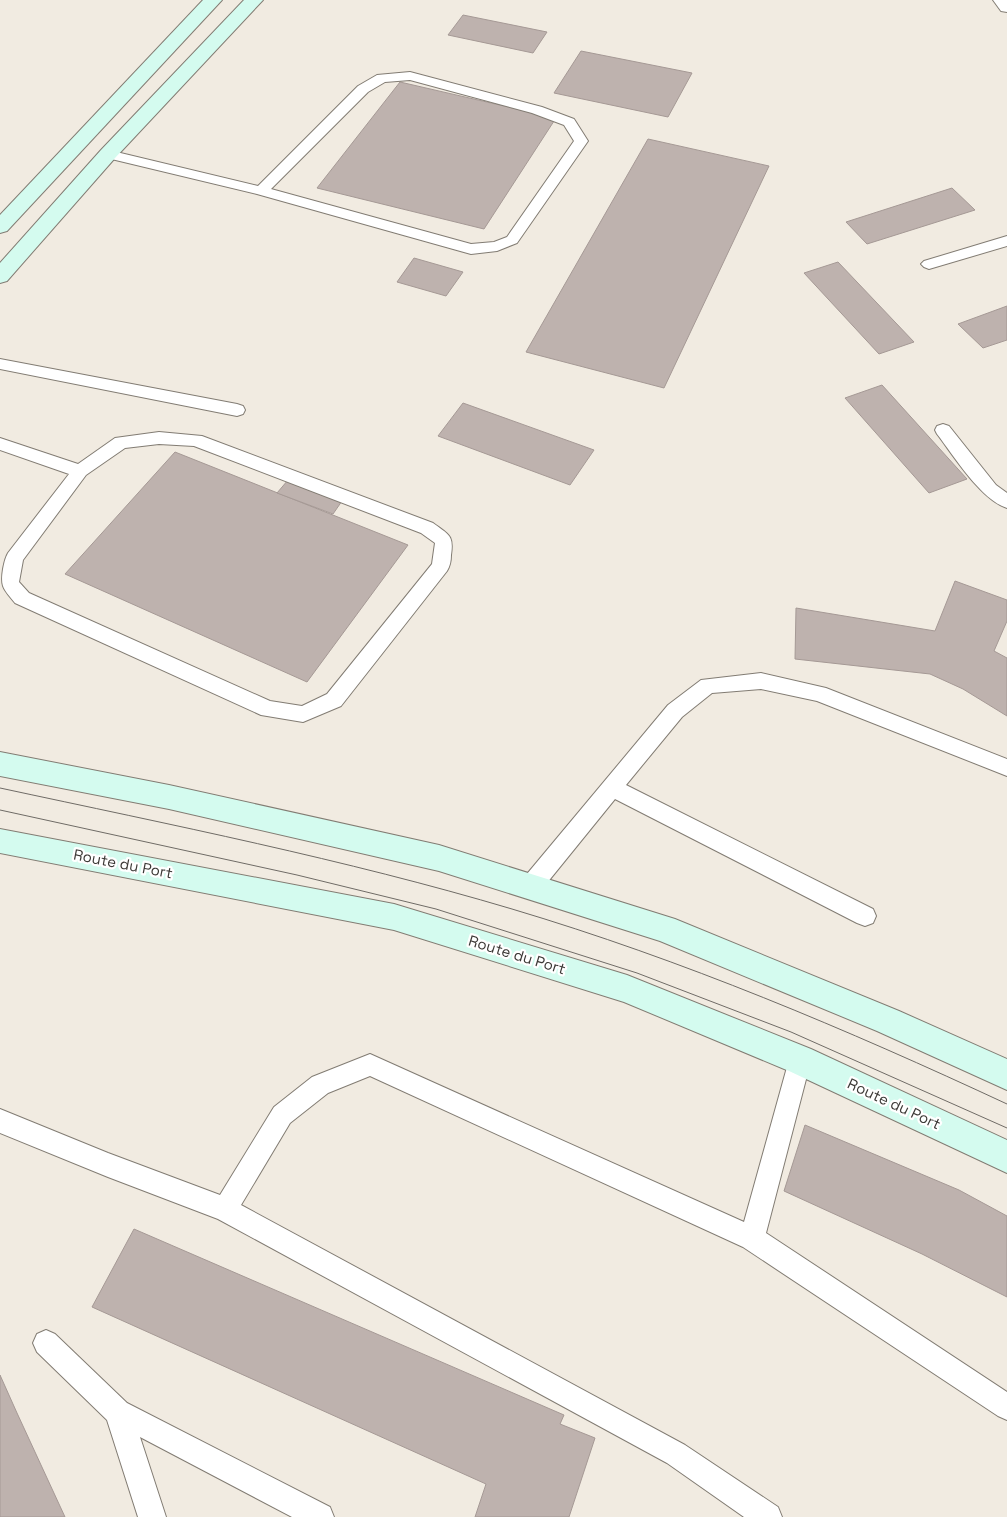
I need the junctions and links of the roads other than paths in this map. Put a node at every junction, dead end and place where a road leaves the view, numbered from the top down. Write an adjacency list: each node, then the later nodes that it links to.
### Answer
1 (213, 0): 7 (main road)
2 (254, 0): 5 (main road)
3 (1002, 0): 4 (street)
4 (1007, 7)
5 (108, 154): 6 (lane); 10 (main road)
6 (260, 191): 6 (lane)
7 (0, 227)
8 (1007, 241): 9 (lane)
9 (930, 264)
10 (0, 276)
11 (0, 364): 12 (lane)
12 (237, 410)
13 (943, 430): 16 (lane)
14 (0, 444): 15 (lane)
15 (80, 471): 15 (lane)
16 (1007, 502)
17 (0, 764): 21 (main road)
18 (1007, 768): 19 (lane)
19 (612, 788): 21 (lane); 22 (lane)
20 (0, 841): 23 (main road, Route du Port)
21 (530, 887): 24 (main road)
22 (865, 916)
23 (800, 1060): 26 (main road, Route du Port); 28 (lane)
24 (1007, 1075)
25 (0, 1121): 27 (lane)
26 (1007, 1157)
27 (225, 1209): 28 (lane); 34 (lane)
28 (752, 1238): 30 (lane)
29 (46, 1343): 31 (lane)
30 (1007, 1407)
31 (118, 1412): 32 (lane); 33 (lane)
32 (152, 1517)
33 (320, 1517)
34 (768, 1517)

